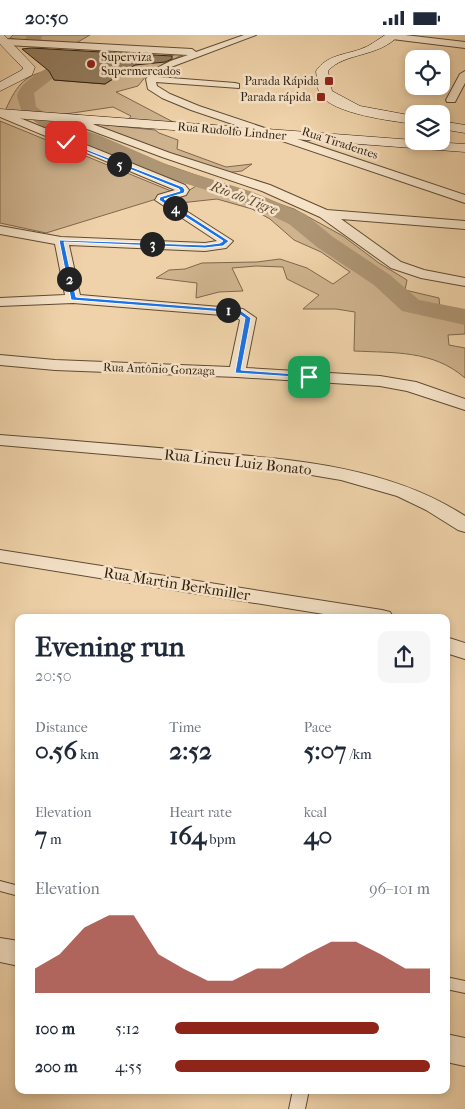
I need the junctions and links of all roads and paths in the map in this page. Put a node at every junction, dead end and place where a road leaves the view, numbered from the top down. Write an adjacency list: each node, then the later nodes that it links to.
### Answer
1 (252, 35): 7 (street)
2 (393, 35): 4 (street); 13 (street)
3 (450, 35): 4 (street)
4 (440, 41): 6 (street)
5 (4, 43): 7 (street); 11 (street)
6 (465, 45)
7 (200, 53): 9 (street)
8 (465, 74): 12 (street)
9 (151, 79): 10 (street); 20 (street, Rua Tiradentes)
10 (235, 86)
11 (0, 87)
12 (457, 95)
13 (358, 109): 16 (street); 17 (street)
14 (0, 113): 15 (street, Rua Rudolfo Lindner); 28 (street)
15 (76, 118): 20 (street, Rua Rudolfo Lindner); 25 (street)
16 (405, 118)
17 (405, 125)
18 (450, 126): 19 (street)
19 (465, 129)
20 (266, 134): 23 (street, Rua Rudolfo Lindner); 24 (street, Rua Tiradentes)
21 (450, 137): 22 (street)
22 (465, 140)
23 (465, 148)
24 (465, 199)
25 (325, 214): 26 (street); 29 (street)
26 (465, 225)
27 (0, 230): 28 (street)
28 (61, 241): 30 (street)
29 (465, 282)
30 (73, 299): 31 (street); 33 (street)
31 (0, 302)
32 (0, 360): 33 (street, Rua Antônio Gonzaga)
33 (237, 372): 34 (street, Rua Antônio Gonzaga)
34 (465, 405)
35 (0, 440): 36 (street, Rua Lineu Luiz Bonato)
36 (465, 526)
37 (0, 556): 38 (street, Rua Martin Berkmiller)
38 (363, 614)
39 (450, 646): 40 (street)
40 (465, 652)
41 (0, 886): 42 (lane)
42 (15, 890)
43 (0, 950): 44 (street)
44 (15, 953)
45 (450, 984): 46 (lane)
46 (465, 987)
47 (450, 1049): 48 (street)
48 (465, 1051)
49 (300, 1094): 50 (lane)
50 (297, 1109)

